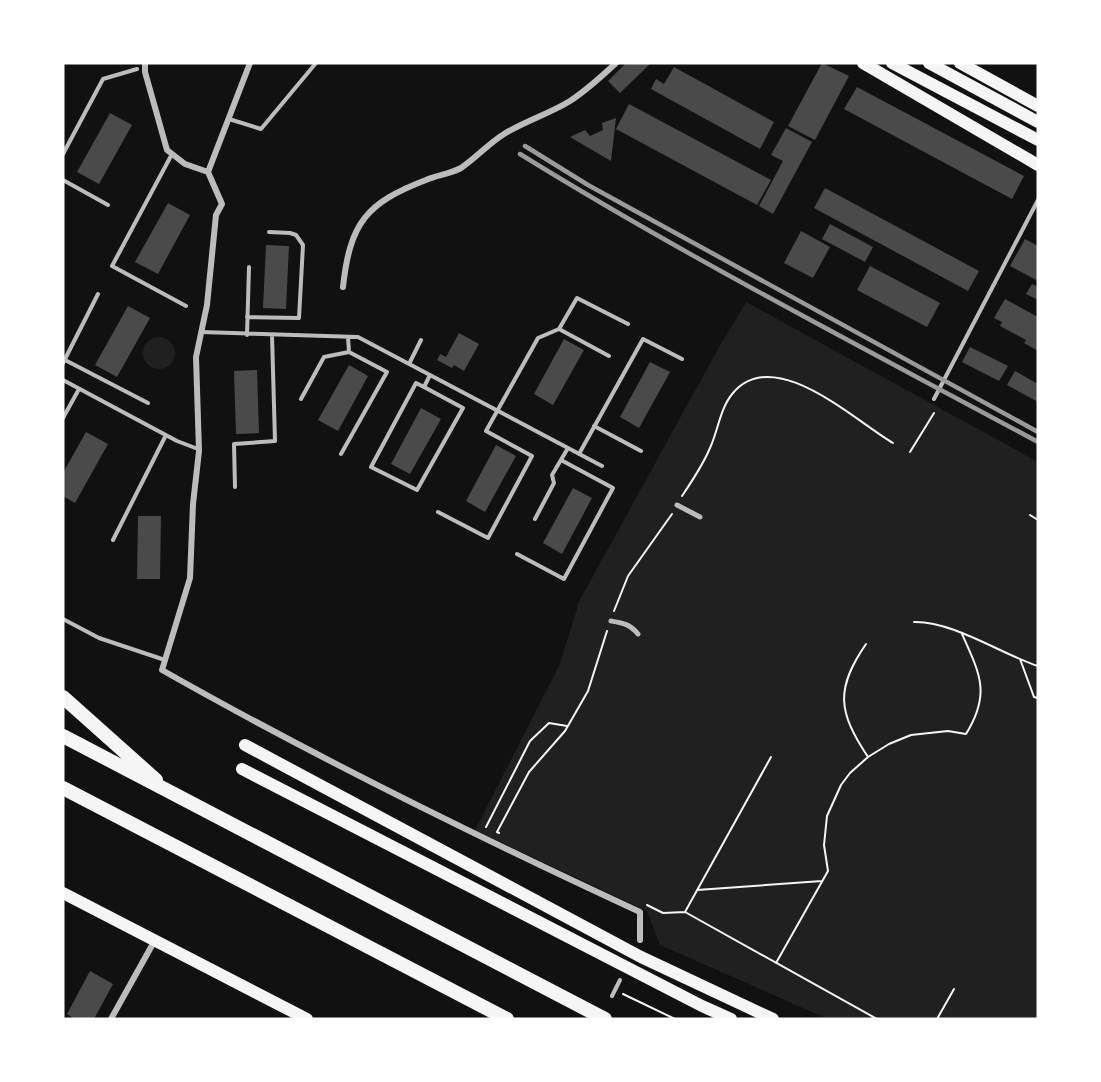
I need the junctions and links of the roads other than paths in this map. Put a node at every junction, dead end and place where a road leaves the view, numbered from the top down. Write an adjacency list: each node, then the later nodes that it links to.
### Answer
1 (145, 63): 15 (street)
2 (250, 63): 11 (street)
3 (316, 63): 11 (lane)
4 (616, 63): 23 (street)
5 (863, 63): 16 (main road)
6 (892, 63): 13 (main road)
7 (929, 63): 12 (main road)
8 (960, 63): 10 (main road)
9 (136, 69): 14 (lane)
10 (1038, 106)
11 (228, 118): 17 (street)
12 (1038, 122)
13 (1038, 140)
14 (63, 154)
15 (173, 154): 17 (street); 25 (lane)
16 (1038, 165)
17 (208, 172): 29 (street)
18 (63, 180): 20 (lane)
19 (1038, 200): 44 (lane)
20 (108, 205)
21 (269, 232): 26 (lane)
22 (249, 267): 26 (lane)
23 (343, 287)
24 (98, 294): 37 (lane)
25 (186, 306)
26 (247, 317): 30 (lane)
27 (628, 324): 28 (lane)
28 (559, 329): 35 (lane); 48 (lane)
29 (200, 332): 30 (lane); 53 (street)
30 (247, 334): 31 (lane)
31 (272, 335): 32 (lane); 59 (lane)
32 (348, 337): 34 (lane); 38 (lane)
33 (421, 340): 38 (lane)
34 (350, 352): 43 (lane); 55 (lane)
35 (609, 356)
36 (682, 359): 50 (lane)
37 (64, 361): 45 (lane)
38 (409, 364): 39 (lane)
39 (430, 375): 41 (lane); 48 (lane)
40 (63, 380): 42 (lane)
41 (424, 387): 41 (lane)
42 (79, 388): 47 (lane); 51 (lane)
43 (301, 399)
44 (934, 399)
45 (148, 403)
46 (63, 405): 47 (lane)
47 (68, 408): 49 (lane)
48 (498, 410): 52 (lane); 61 (lane)
49 (63, 418)
50 (594, 426): 54 (lane); 56 (lane)
51 (166, 435): 53 (lane); 64 (lane)
52 (568, 448): 56 (lane); 57 (lane)
53 (199, 451): 69 (street)
54 (640, 451)
55 (341, 454)
56 (579, 454): 58 (lane)
57 (561, 460): 63 (lane); 65 (lane)
58 (602, 466)
59 (235, 487)
60 (677, 505): 62 (street)
61 (438, 512)
62 (700, 517)
63 (535, 519)
64 (113, 540)
65 (517, 554)
66 (63, 619): 69 (lane)
67 (610, 621): 68 (street)
68 (638, 634)
69 (165, 660): 78 (street)
70 (63, 697): 75 (highway)
71 (63, 736): 75 (highway)
72 (245, 745): 86 (main road)
73 (242, 769): 85 (main road)
74 (63, 788): 83 (highway)
75 (171, 793): 84 (highway)
76 (63, 893): 77 (main road)
77 (155, 940): 81 (street); 82 (main road)
78 (640, 940)
79 (620, 980): 80 (lane)
80 (612, 996)
81 (111, 1019)
82 (307, 1019)
83 (507, 1019)
84 (605, 1019)
85 (731, 1019)
86 (773, 1019)

